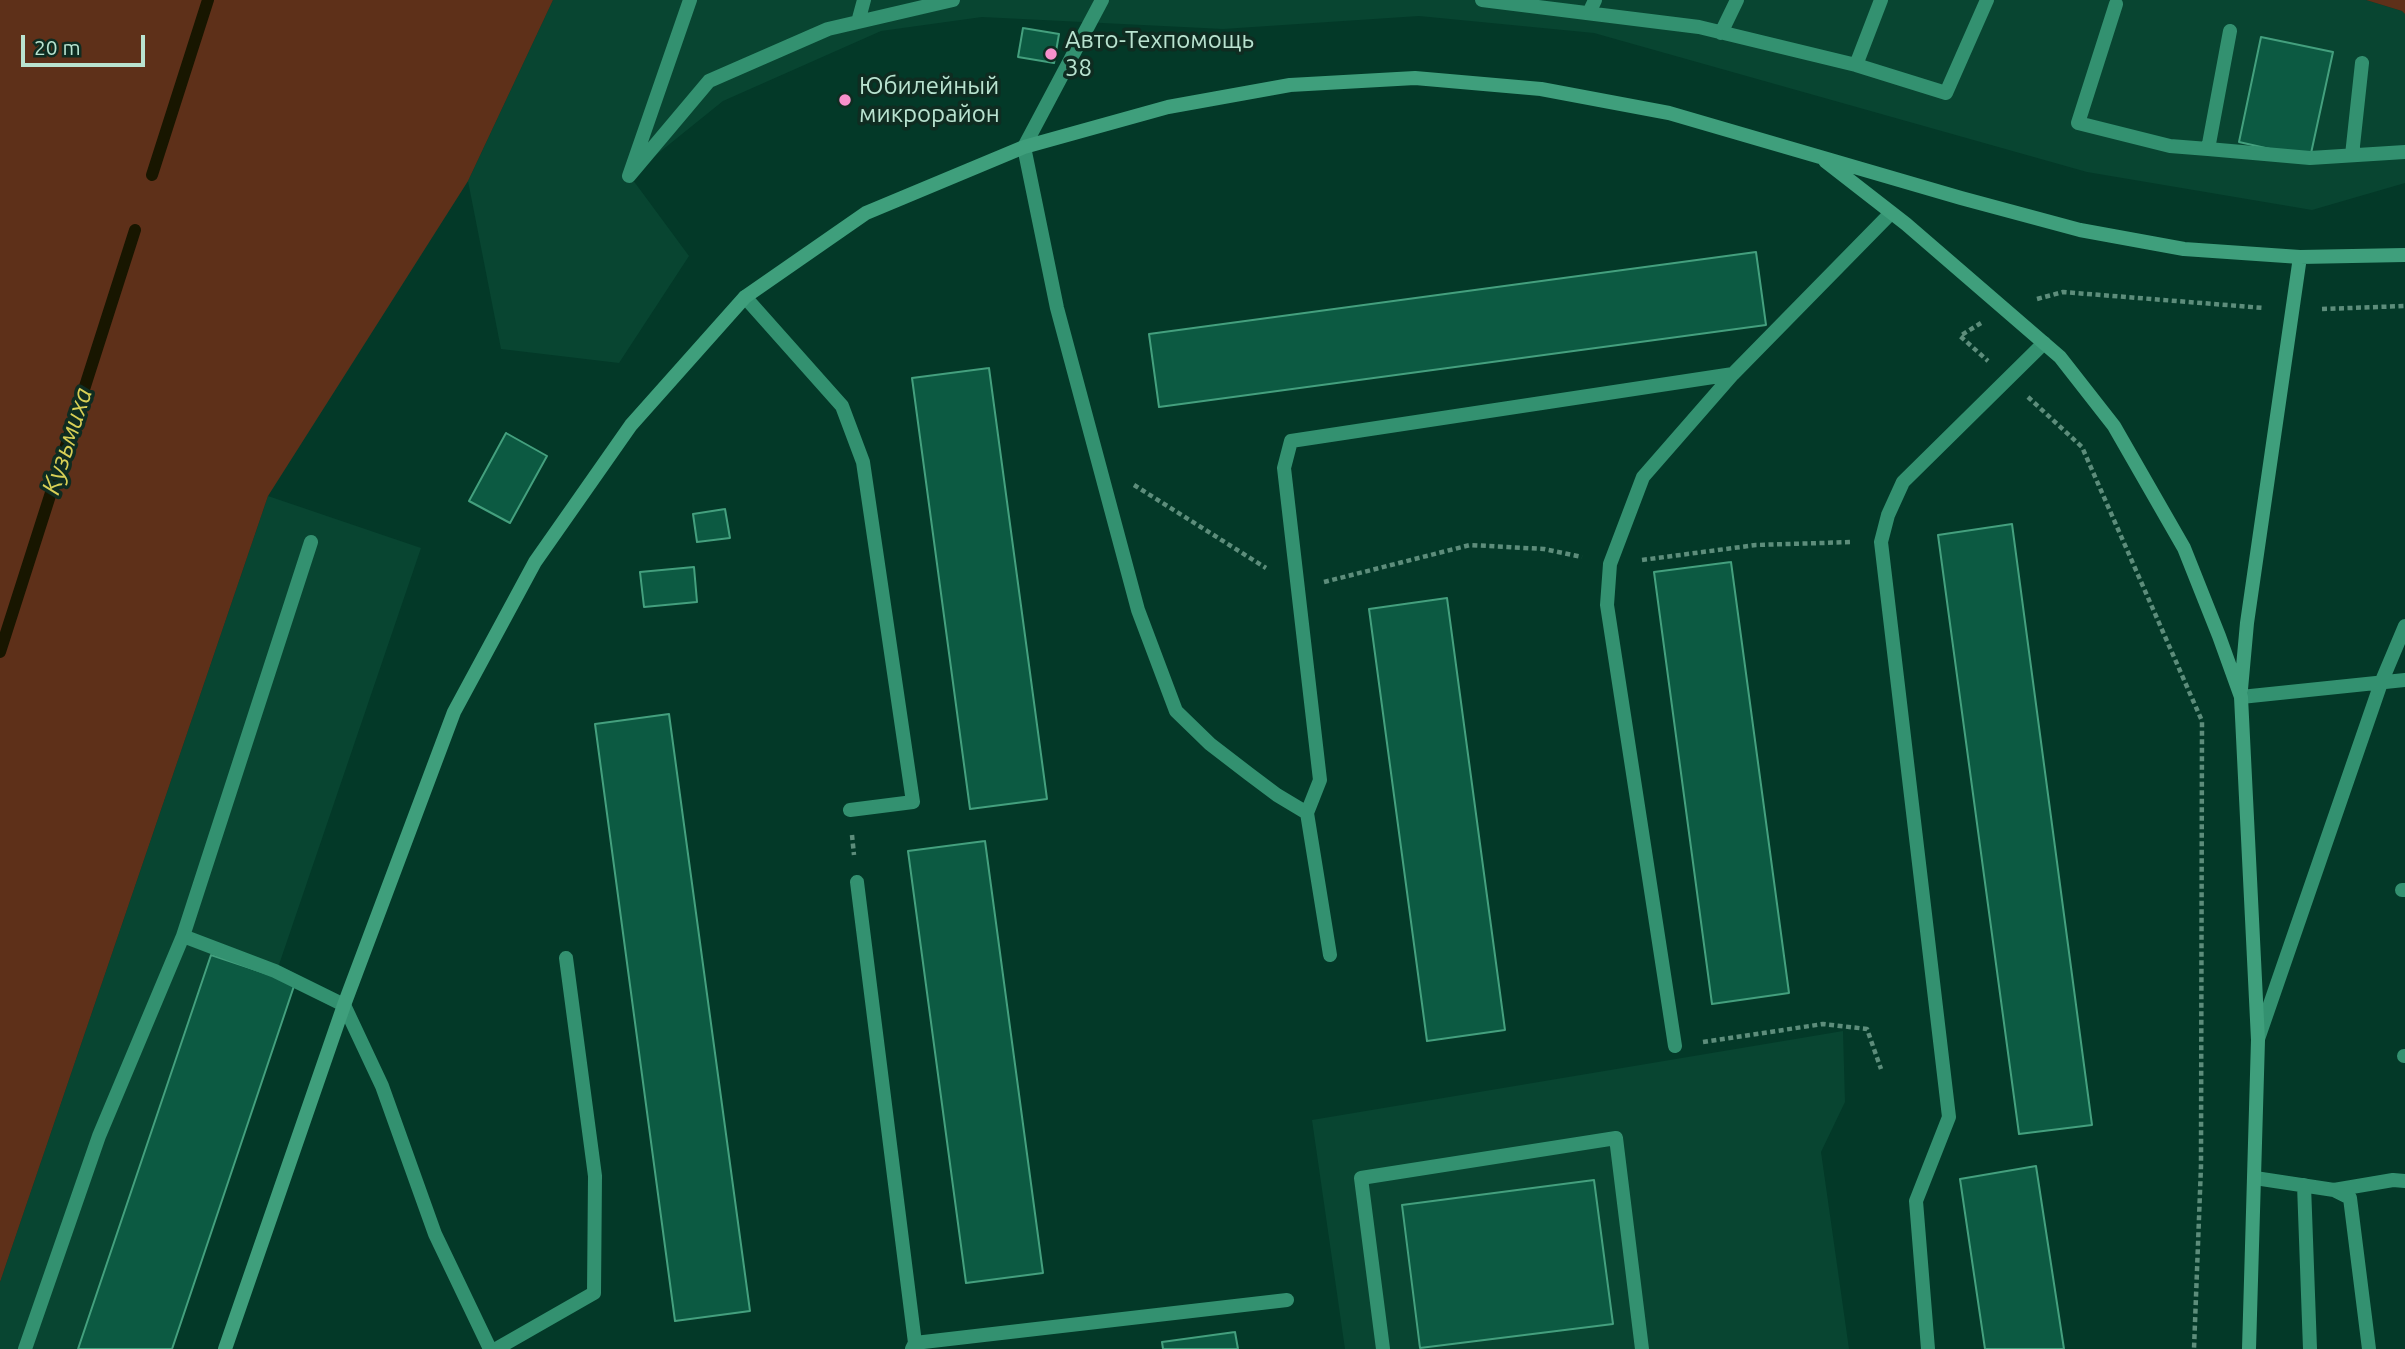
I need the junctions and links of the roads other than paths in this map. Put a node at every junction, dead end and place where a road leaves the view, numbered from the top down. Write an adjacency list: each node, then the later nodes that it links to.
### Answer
1 (690, 0): 11 (lane)
2 (864, 0): 11 (lane)
3 (953, 0): 11 (lane)
4 (1102, 0): 16 (lane)
5 (1482, 0): 10 (lane)
6 (1737, 0): 13 (lane)
7 (1881, 0): 15 (lane)
8 (1987, 0): 15 (lane)
9 (2116, 4): 17 (lane)
10 (1592, 7): 13 (lane)
11 (858, 22)
12 (2230, 31): 17 (lane)
13 (1721, 33): 15 (lane)
14 (2362, 63): 19 (lane)
15 (1856, 65)
16 (1024, 146): 20 (main road); 24 (main road); 33 (lane)
17 (2208, 149): 19 (lane)
18 (2405, 152): 19 (lane)
19 (2352, 155)
20 (1817, 156): 21 (main road); 23 (main road)
21 (1891, 213): 25 (main road); 26 (lane)
22 (2405, 255): 23 (main road)
23 (2300, 257): 31 (main road)
24 (744, 297): 32 (lane); 38 (main road)
25 (2044, 343): 31 (main road); 53 (lane)
26 (1733, 374): 33 (lane); 40 (lane)
27 (311, 542): 35 (lane)
28 (2405, 626): 30 (lane)
29 (2405, 680): 30 (lane)
30 (2381, 684): 31 (lane); 39 (lane)
31 (2241, 696): 39 (main road)
32 (850, 810)
33 (1307, 813): 36 (lane)
34 (856, 882): 46 (lane)
35 (183, 936): 38 (lane); 47 (lane)
36 (1330, 955)
37 (566, 958): 50 (lane)
38 (344, 1005): 48 (main road); 49 (lane)
39 (2258, 1040): 41 (main road)
40 (1675, 1046)
41 (2255, 1178): 43 (lane); 54 (main road)
42 (2405, 1181): 44 (lane)
43 (2304, 1185): 44 (lane); 55 (lane)
44 (2334, 1190): 56 (lane)
45 (1287, 1300): 46 (lane)
46 (914, 1346)
47 (24, 1349)
48 (225, 1349)
49 (490, 1349)
50 (496, 1349)
51 (1383, 1349): 52 (lane)
52 (1642, 1349)
53 (1928, 1349)
54 (2249, 1349)
55 (2310, 1349)
56 (2369, 1349)

